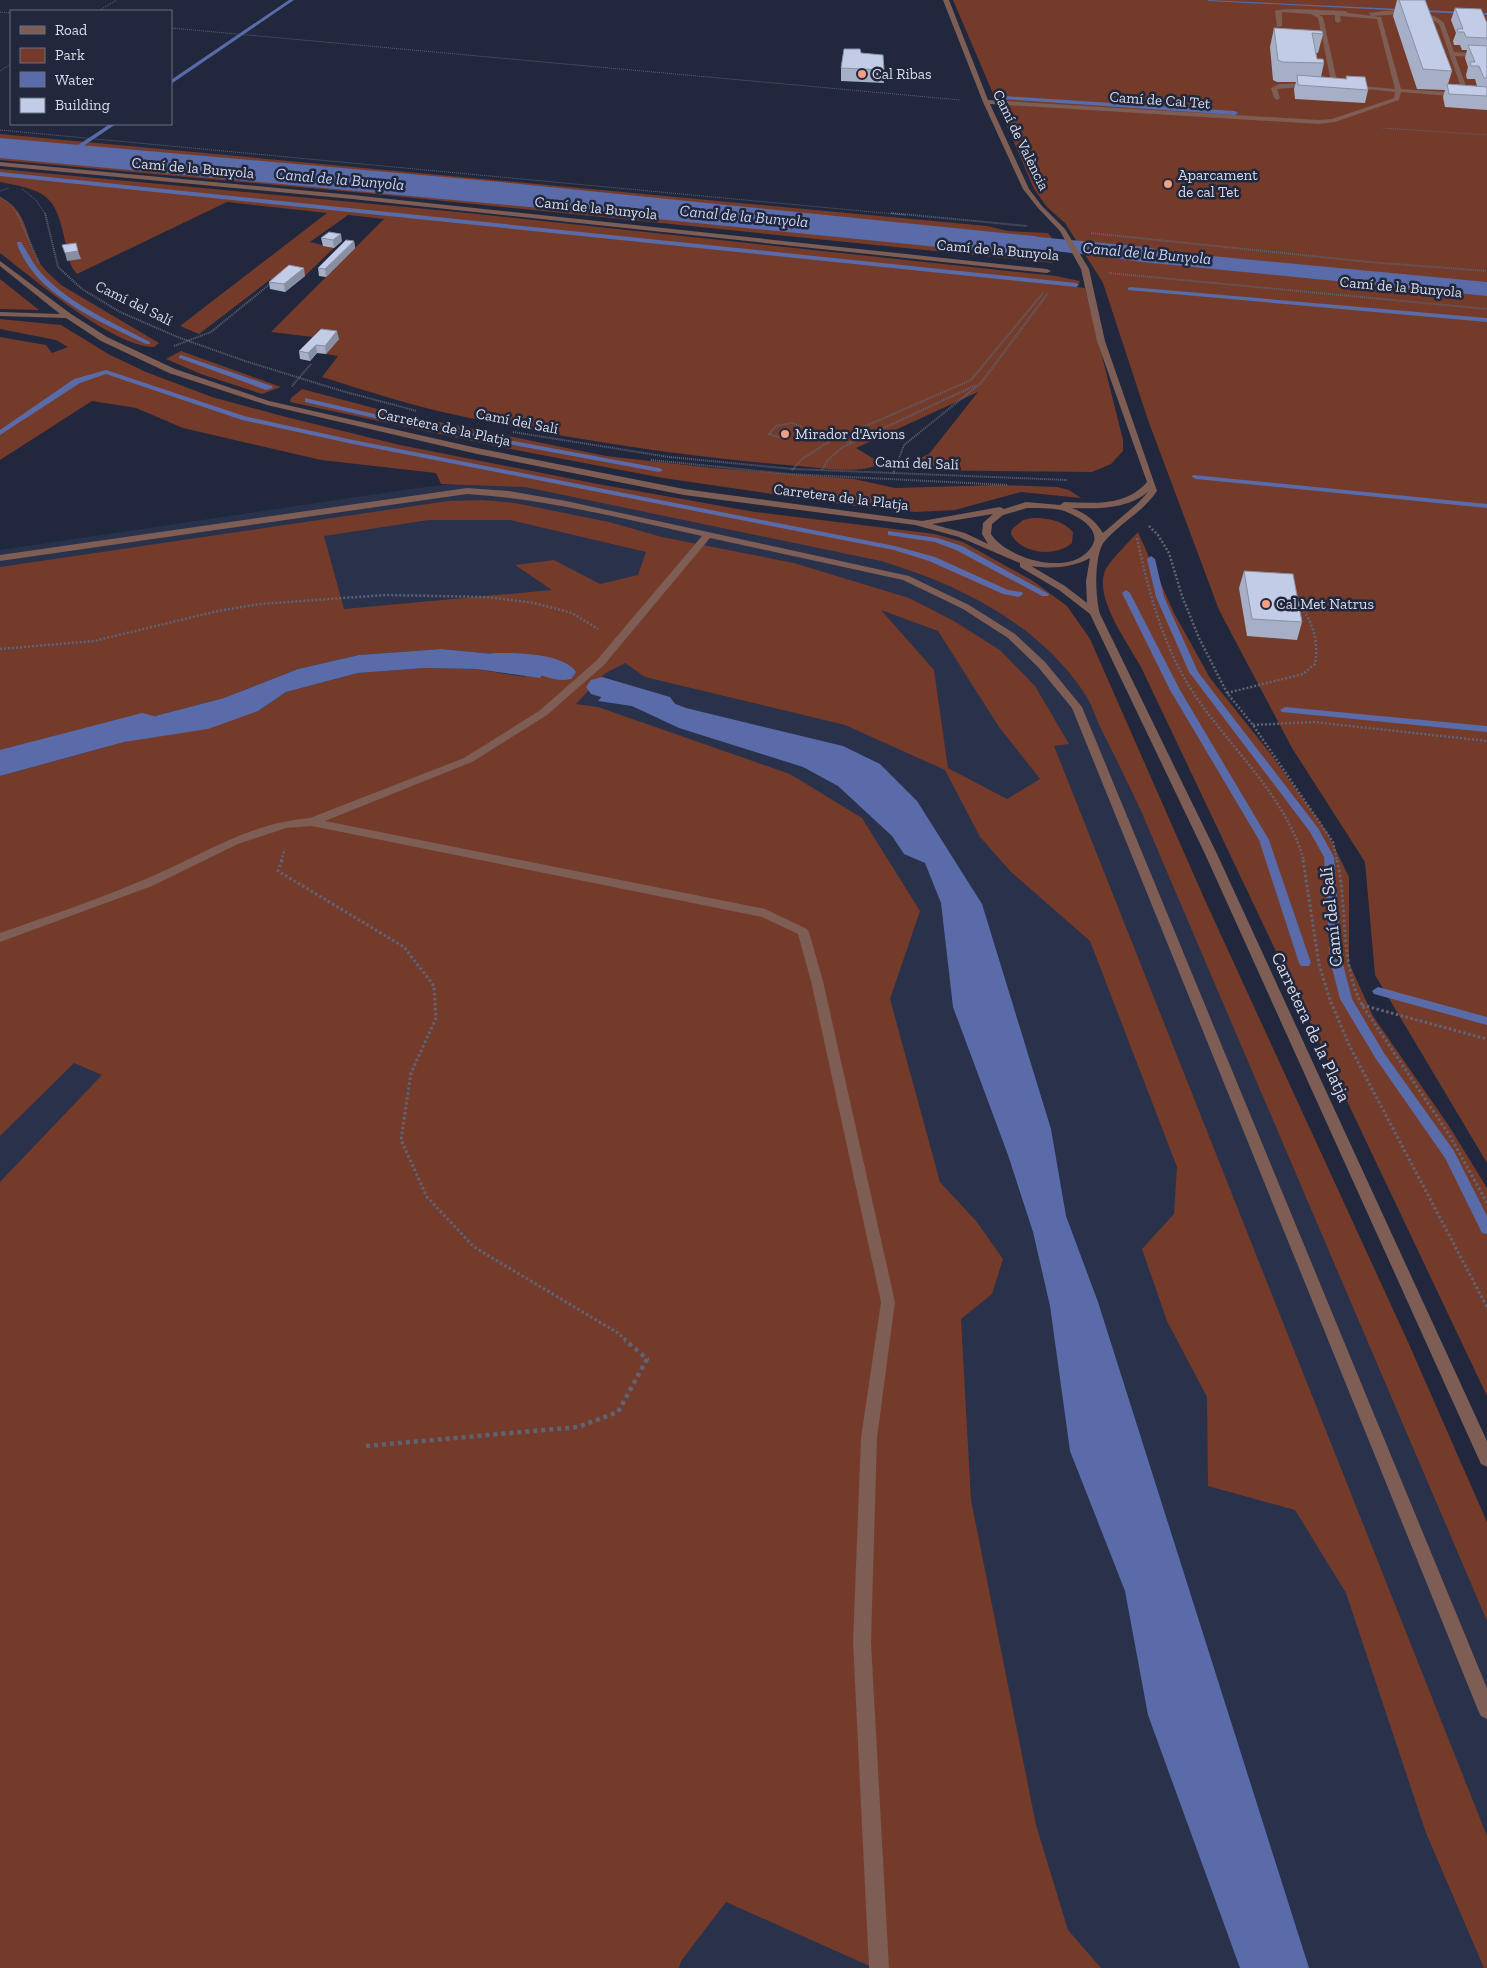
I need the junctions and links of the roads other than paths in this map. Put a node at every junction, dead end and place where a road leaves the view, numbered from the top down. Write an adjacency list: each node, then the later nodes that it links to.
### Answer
1 (946, 0): 14 (street, Camí de València)
2 (1312, 13): 4 (street); 5 (street); 9 (street)
3 (1338, 21): 10 (street)
4 (1279, 26)
5 (1452, 54): 6 (street); 11 (street)
6 (1487, 56)
7 (1315, 86): 13 (street)
8 (1325, 86): 9 (street)
9 (1335, 86): 10 (street)
10 (1398, 92): 11 (street); 15 (street)
11 (1468, 96): 12 (street)
12 (1487, 97)
13 (1277, 98)
14 (986, 102): 15 (street, Camí de Cal Tet); 22 (street, Camí de València)
15 (1392, 102): 16 (street, Camí de Cal Tet)
16 (1404, 102)
17 (0, 164): 19 (street, Camí de la Bunyola)
18 (0, 263): 21 (street, Carretera de la Platja)
19 (1047, 271)
20 (0, 314): 21 (street)
21 (68, 316): 25 (street, Carretera de la Platja)
22 (1151, 482): 23 (street); 27 (street)
23 (1042, 505): 24 (street, Carretera de la Platja); 27 (street)
24 (1011, 508): 25 (street, Carretera de la Platja); 28 (street)
25 (916, 522): 28 (street, Carretera de la Platja)
26 (709, 534): 29 (street); 32 (street); 35 (street)
27 (1098, 545): 30 (street); 31 (street, Carretera de la Platja)
28 (1002, 553): 30 (street, Carretera de la Platja)
29 (0, 558)
30 (1015, 560): 31 (street, Carretera de la Platja)
31 (1095, 614): 34 (street, Carretera de la Platja)
32 (312, 822): 33 (street); 36 (street)
33 (0, 938)
34 (1487, 1459)
35 (1487, 1710)
36 (879, 1968)

